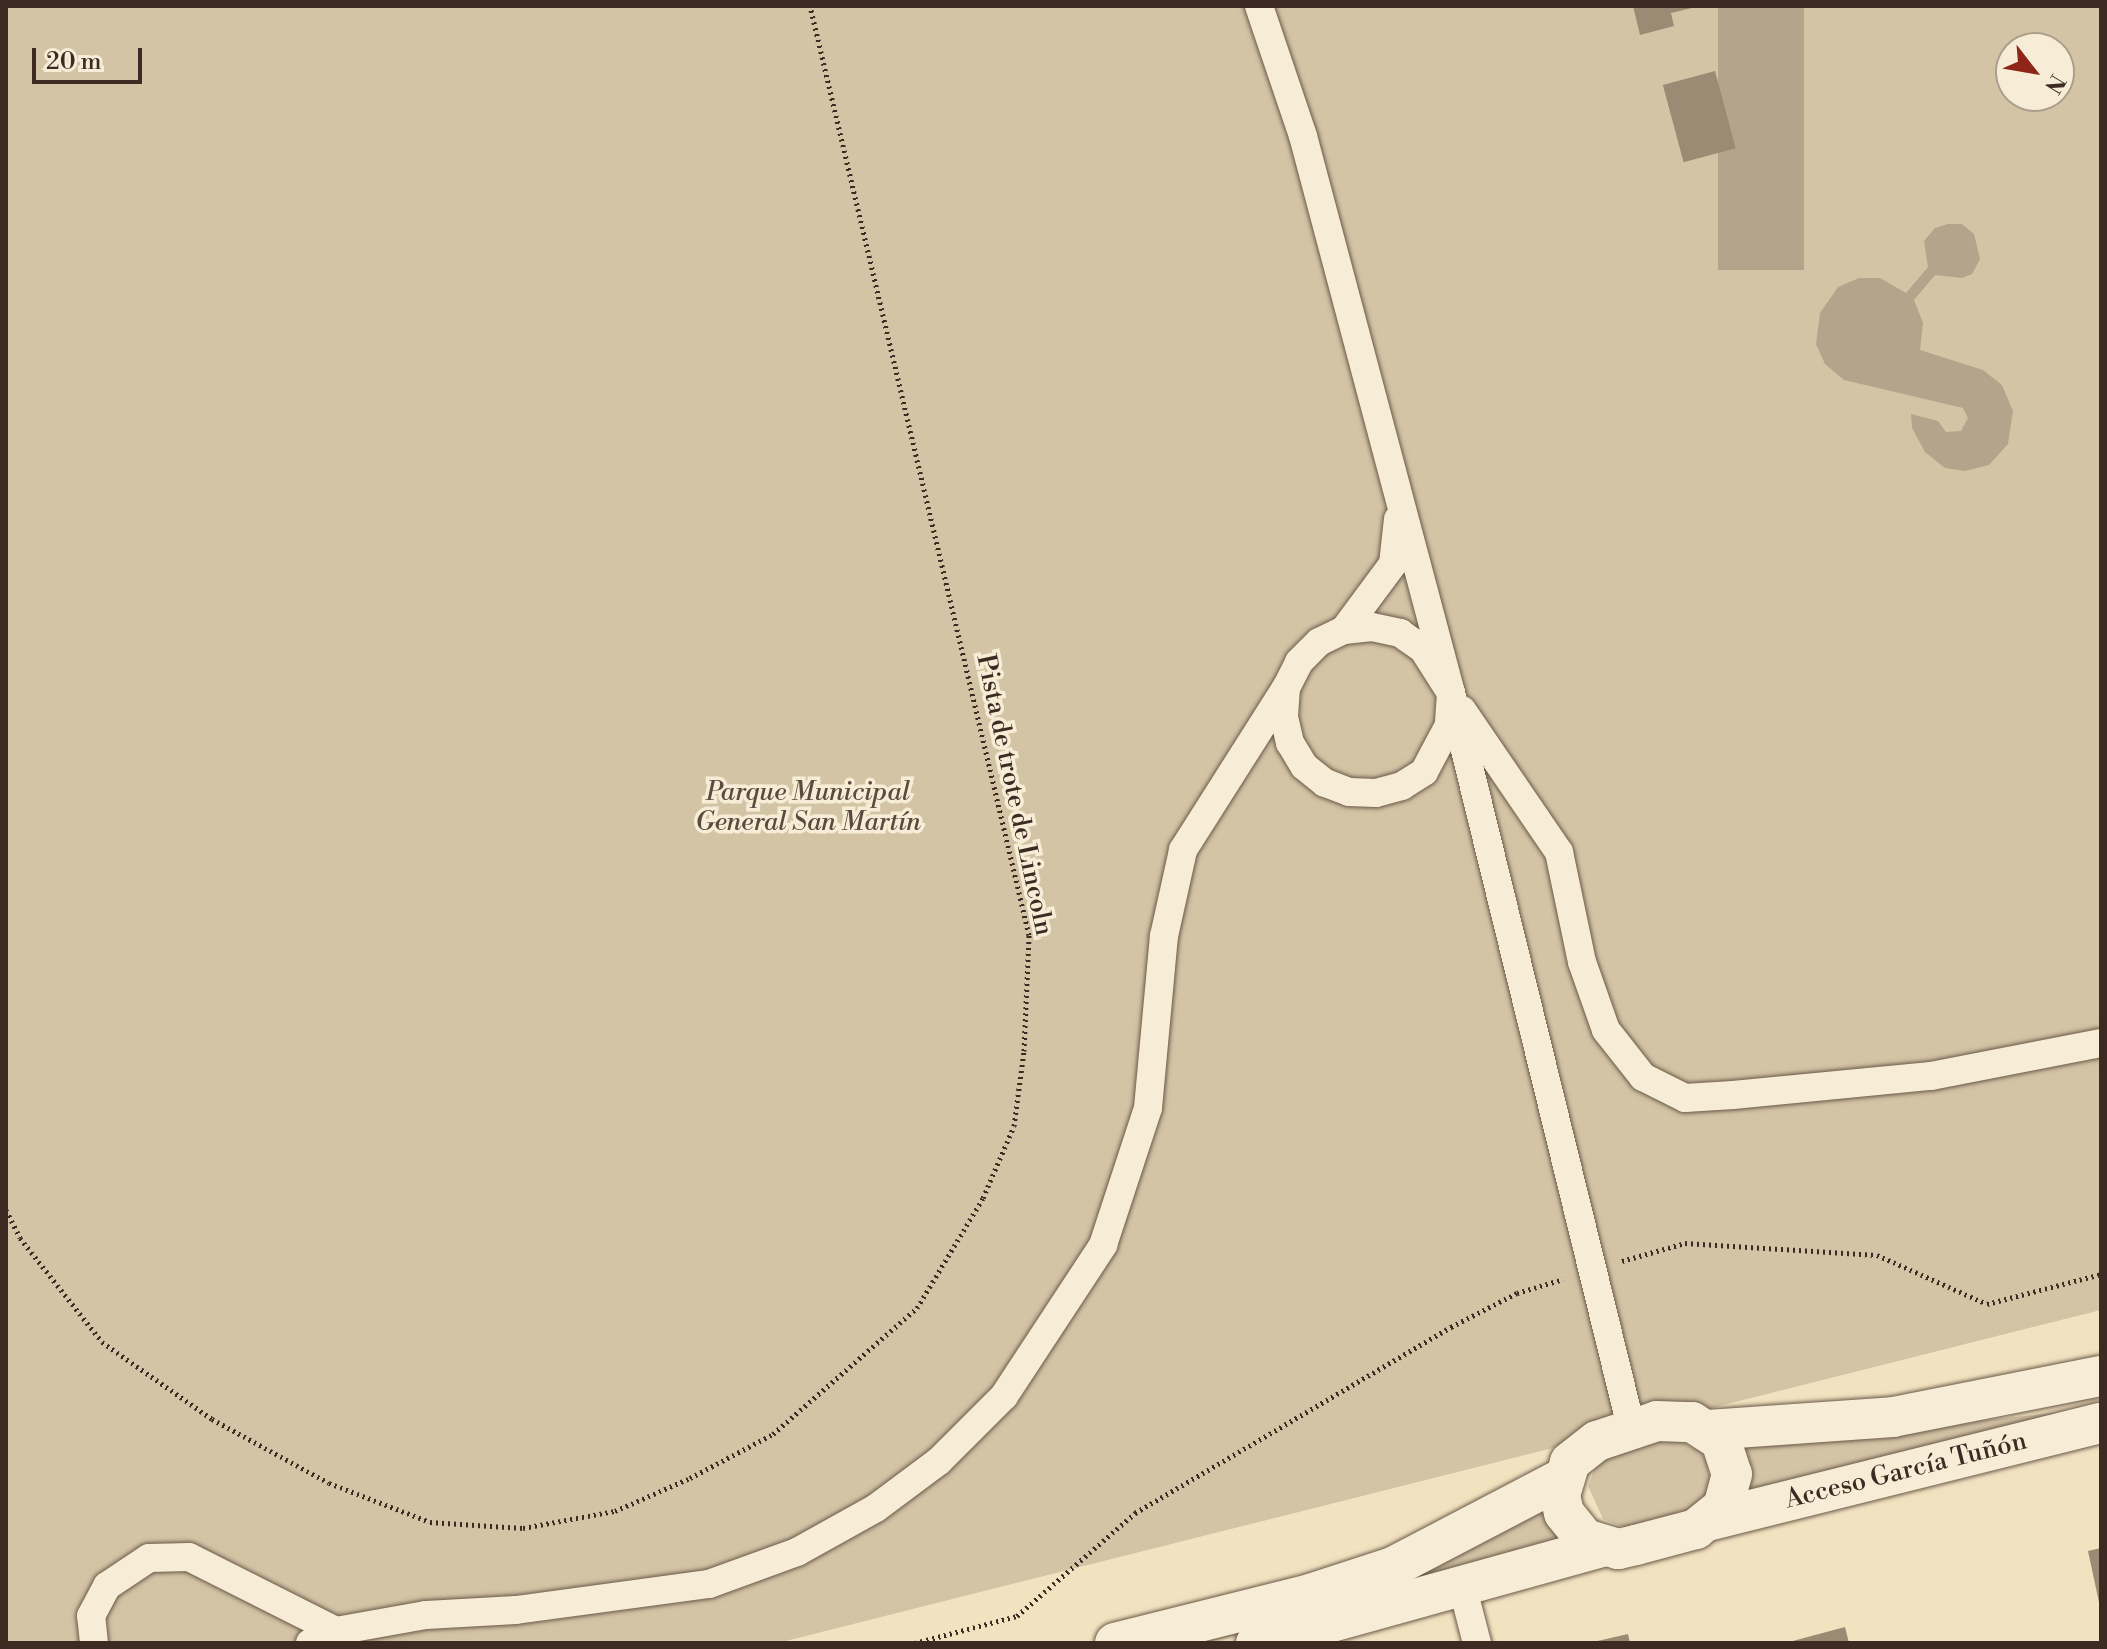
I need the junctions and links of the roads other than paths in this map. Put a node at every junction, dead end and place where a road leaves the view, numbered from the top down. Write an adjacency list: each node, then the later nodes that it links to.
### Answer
1 (1259, 6): 2 (street)
2 (1400, 503): 3 (street); 5 (street)
3 (1344, 630): 4 (street); 5 (street)
4 (1286, 688): 5 (street); 15 (street)
5 (1451, 693): 6 (street); 9 (street)
6 (2101, 1043)
7 (2101, 1376): 10 (main road, Acceso García Tuñón)
8 (2101, 1423): 12 (main road, Acceso García Tuñón)
9 (1631, 1427): 10 (main road); 11 (main road)
10 (1708, 1430): 12 (main road)
11 (1563, 1478): 13 (main road); 18 (main road)
12 (1711, 1520): 13 (main road)
13 (1601, 1547): 14 (main road)
14 (1463, 1589): 19 (main road); 20 (street)
15 (336, 1631): 16 (street); 17 (street)
16 (94, 1643)
17 (310, 1643)
18 (1115, 1643)
19 (1256, 1643)
20 (1477, 1643)

